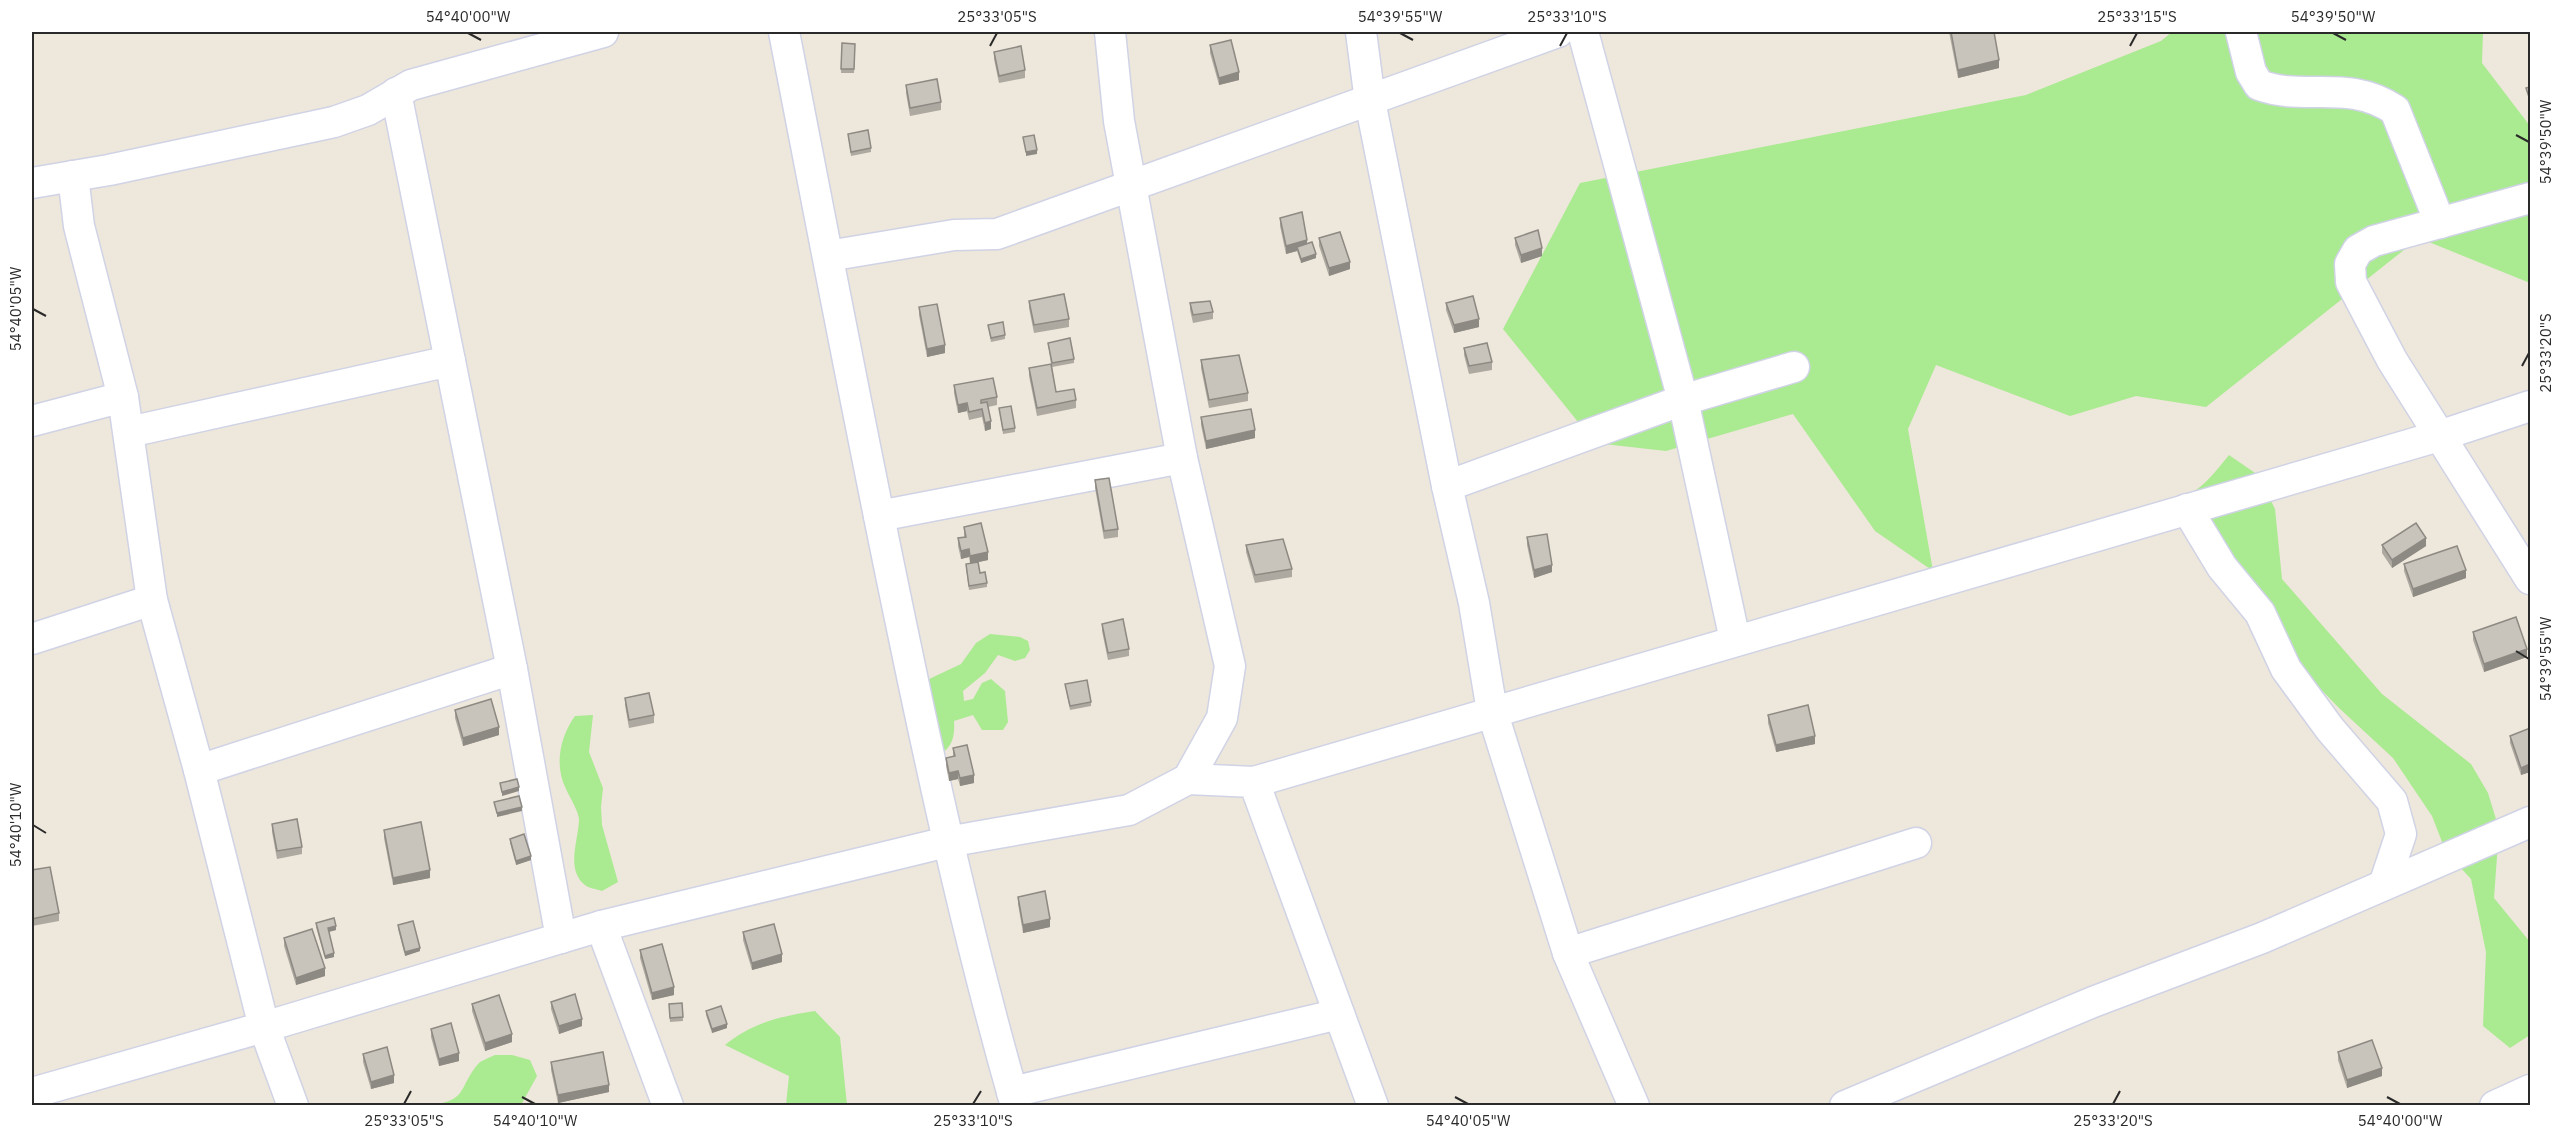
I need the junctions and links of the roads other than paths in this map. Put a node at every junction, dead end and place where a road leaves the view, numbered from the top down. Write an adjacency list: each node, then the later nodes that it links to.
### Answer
1 (597, 32): 8 (street)
2 (784, 32): 15 (street)
3 (1110, 32): 12 (street)
4 (1361, 32): 9 (street)
5 (1558, 32): 9 (street)
6 (1583, 32): 19 (street)
7 (2241, 32): 14 (street)
8 (396, 93): 10 (street); 16 (street)
9 (1370, 101): 12 (street); 25 (street)
10 (73, 176): 11 (street); 18 (street)
11 (32, 183)
12 (1131, 185): 15 (street); 24 (street)
13 (2530, 198): 14 (street)
14 (2440, 223): 23 (street)
15 (828, 256): 27 (street)
16 (450, 361): 22 (street); 32 (street)
17 (1794, 367): 19 (street)
18 (123, 397): 21 (street); 22 (street)
19 (1683, 400): 25 (street); 31 (street)
20 (2530, 406): 23 (street)
21 (32, 421)
22 (129, 432): 29 (street)
23 (2439, 436): 26 (street); 28 (street)
24 (1182, 458): 27 (street); 35 (street)
25 (1447, 486): 33 (street)
26 (2187, 509): 31 (street); 40 (street)
27 (879, 516): 38 (street)
28 (2530, 579)
29 (152, 600): 30 (street); 34 (street)
30 (32, 639)
31 (1735, 640): 33 (street)
32 (512, 669): 34 (street); 42 (street)
33 (1492, 711): 36 (street); 43 (street)
34 (199, 770): 45 (street)
35 (1188, 779): 36 (street); 38 (street)
36 (1254, 782): 44 (street)
37 (2530, 822): 40 (street)
38 (947, 842): 41 (street); 48 (street)
39 (1916, 843): 43 (street)
40 (2384, 885): 53 (street)
41 (601, 926): 42 (street); 50 (street)
42 (561, 938): 45 (street)
43 (1568, 952): 52 (street)
44 (1339, 1014): 48 (street); 51 (street)
45 (264, 1027): 47 (street); 49 (street)
46 (2530, 1090): 54 (street)
47 (32, 1093)
48 (1014, 1099)
49 (293, 1106)
50 (668, 1106)
51 (1373, 1106)
52 (1634, 1106)
53 (1845, 1106)
54 (2495, 1106)

